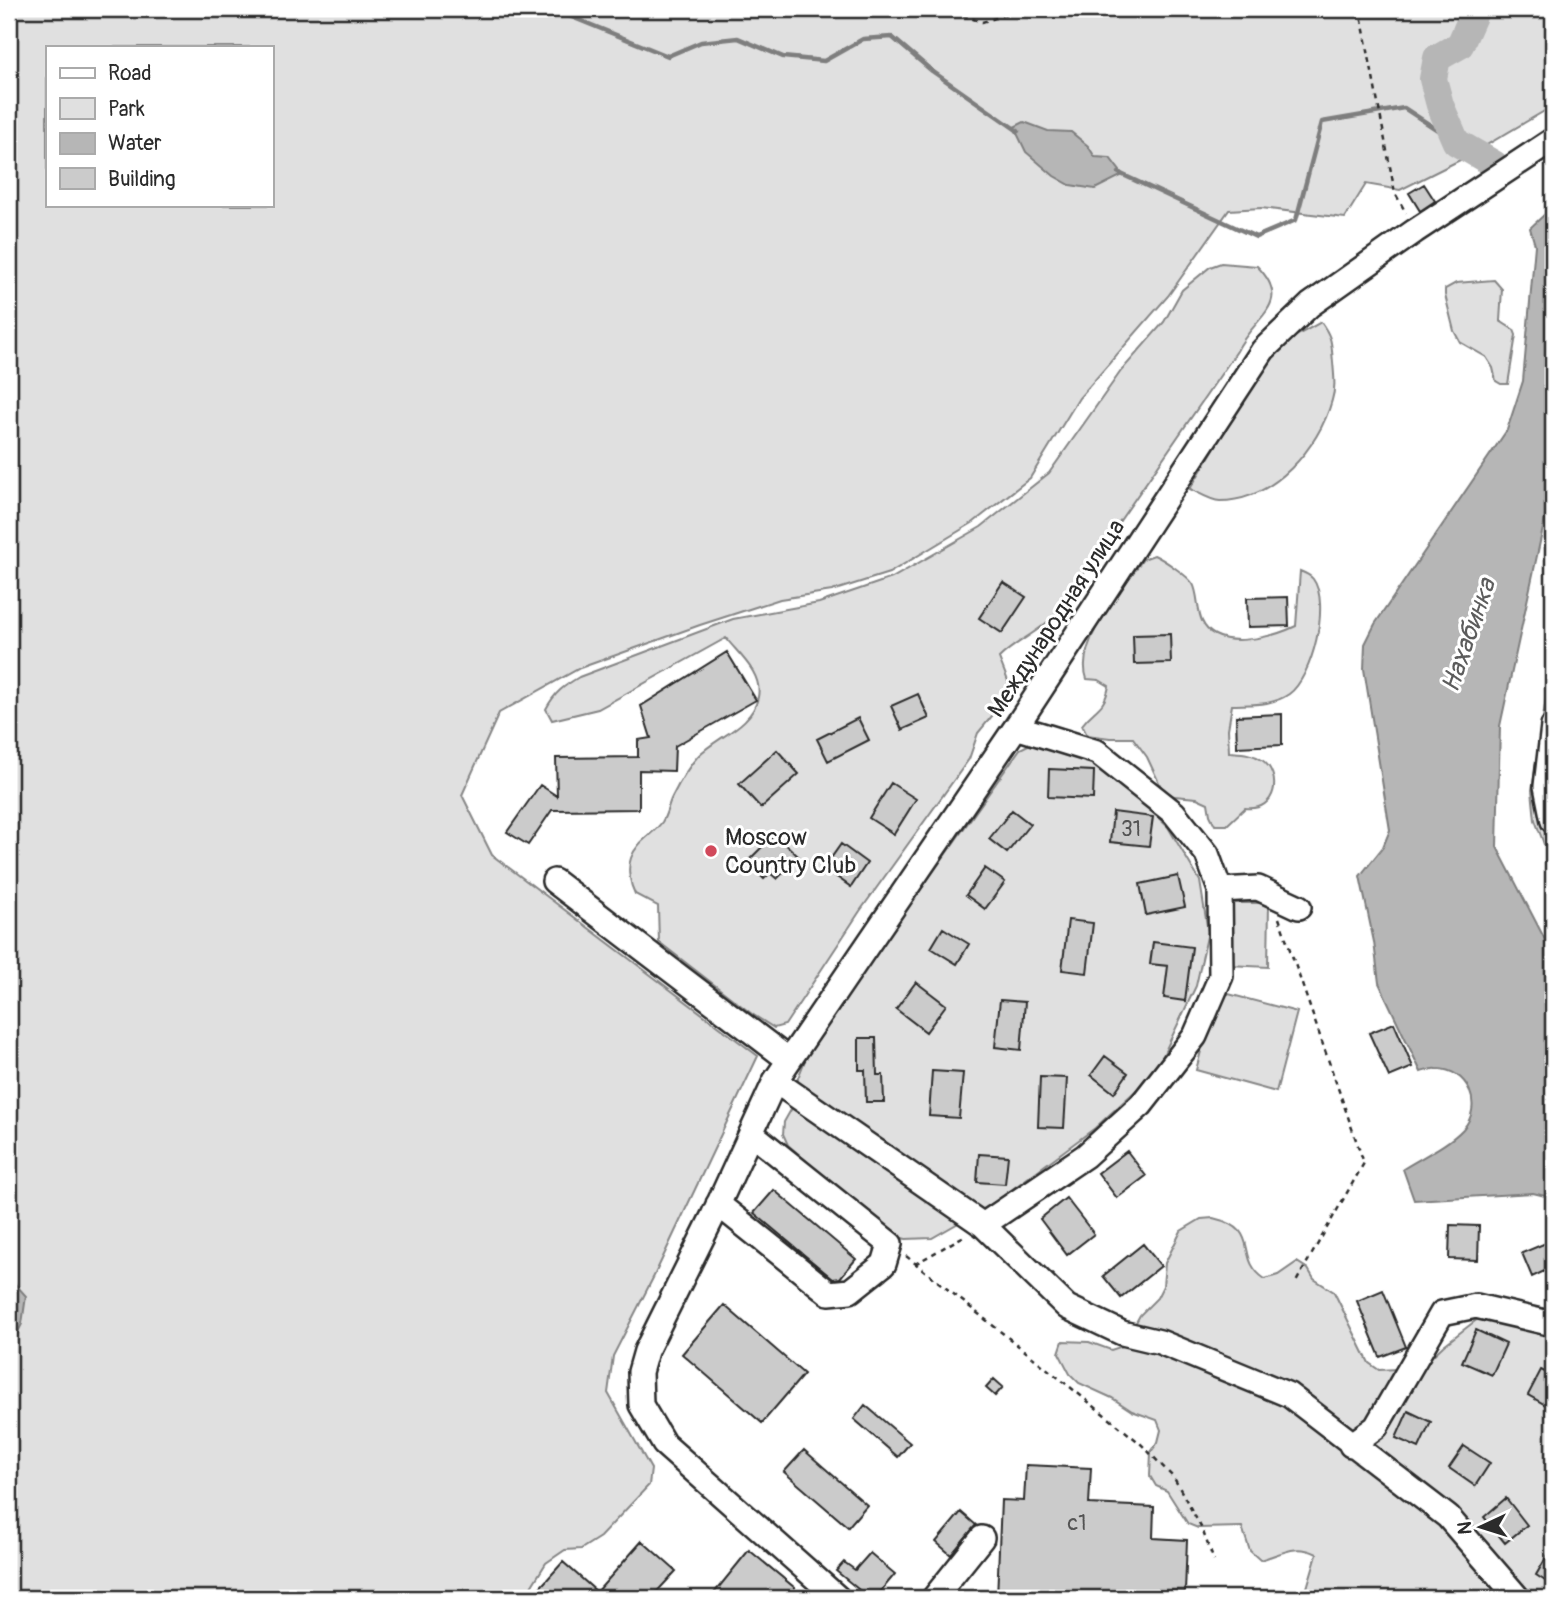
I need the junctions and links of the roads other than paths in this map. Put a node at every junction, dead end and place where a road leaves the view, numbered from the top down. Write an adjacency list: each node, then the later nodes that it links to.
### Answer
1 (1553, 140): 3 (street, Международная улица)
2 (1553, 726): 4 (street)
3 (1016, 727): 6 (street); 8 (street, Международная улица)
4 (1553, 821)
5 (554, 880): 8 (street)
6 (1220, 890): 7 (street); 12 (street)
7 (1299, 906)
8 (789, 1060): 9 (street, Международная улица)
9 (775, 1081): 10 (street, Международная улица); 12 (street)
10 (751, 1133): 11 (street, Международная улица); 11 (street)
11 (718, 1204): 16 (street, Международная улица)
12 (983, 1225): 14 (street)
13 (1553, 1324): 14 (street)
14 (1352, 1445): 18 (street)
15 (982, 1538): 17 (street)
16 (838, 1598)
17 (934, 1598)
18 (1518, 1598)

